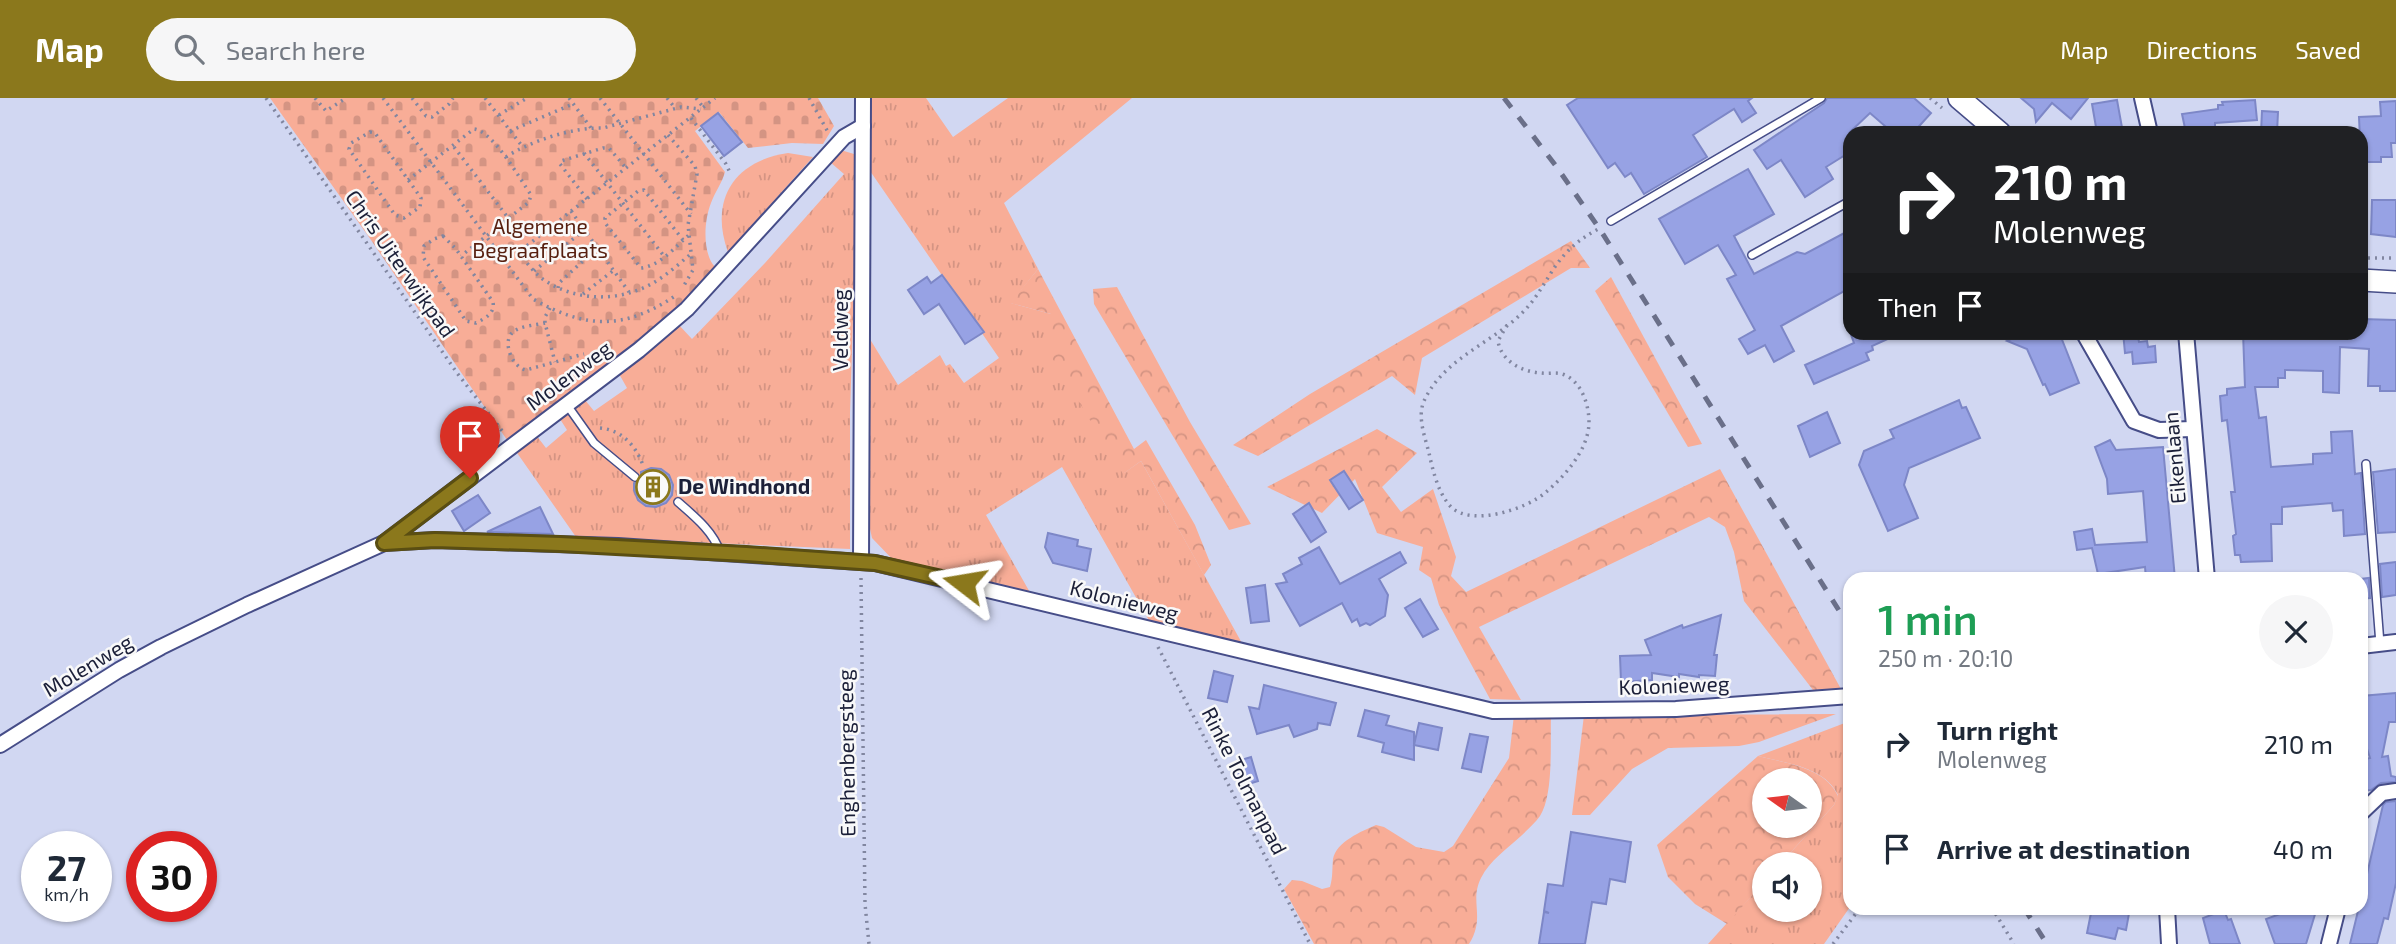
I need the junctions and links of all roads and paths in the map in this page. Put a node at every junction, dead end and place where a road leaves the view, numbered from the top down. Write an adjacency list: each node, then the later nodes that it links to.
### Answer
1 (266, 98): 81 (path, Chris Uiterwijkpad)
2 (314, 98): 3 (path)
3 (346, 98)
4 (383, 98): 39 (path)
5 (412, 98): 6 (path)
6 (453, 98)
7 (527, 98): 24 (path)
8 (569, 98): 20 (path)
9 (667, 98): 22 (path)
10 (696, 98): 23 (path)
11 (707, 98): 21 (path)
12 (715, 98): 21 (path)
13 (809, 98): 34 (path)
14 (863, 98): 27 (street, Veldweg)
15 (1821, 98): 50 (lane)
16 (1959, 98): 28 (street)
17 (2142, 98): 29 (street)
18 (487, 99): 24 (path)
19 (602, 99): 26 (path)
20 (573, 104): 30 (path); 31 (path)
21 (708, 104): 23 (path)
22 (675, 108): 23 (path); 26 (path)
23 (702, 108): 25 (path)
24 (498, 116): 31 (path)
25 (691, 118): 32 (path); 41 (path)
26 (620, 124): 30 (path); 37 (path)
27 (863, 126): 34 (street, Molenweg); 88 (street, Veldweg)
28 (1992, 126)
29 (2148, 126)
30 (591, 128): 33 (path)
31 (510, 131): 33 (path)
32 (668, 135): 37 (path); 48 (path)
33 (522, 146): 38 (path)
34 (836, 146): 78 (street, Molenweg)
35 (454, 147): 38 (path); 39 (path); 49 (path)
36 (584, 153): 40 (path); 43 (path); 44 (path)
37 (644, 153): 40 (path); 48 (path)
38 (506, 157): 49 (path)
39 (430, 162): 42 (path); 53 (path)
40 (626, 168): 43 (path)
41 (731, 175)
42 (408, 180): 42 (path)
43 (607, 183): 44 (path); 45 (path)
44 (587, 199): 47 (path)
45 (622, 202): 54 (path); 60 (path); 60 (path)
46 (1843, 205): 58 (lane)
47 (571, 211): 51 (path); 56 (path)
48 (691, 214): 52 (path)
49 (509, 219): 53 (path)
50 (1611, 221): 73 (path)
51 (584, 230): 55 (path); 65 (path)
52 (690, 234): 54 (path); 57 (path)
53 (486, 238): 59 (path); 63 (path)
54 (683, 240): 60 (path)
55 (597, 248): 64 (path); 68 (path)
56 (519, 252): 63 (path); 65 (path)
57 (692, 253): 69 (path); 71 (path)
58 (1752, 255)
59 (461, 256): 59 (path)
60 (664, 256)
61 (2368, 258): 62 (path)
62 (2396, 258)
63 (505, 263): 71 (path)
64 (614, 270): 69 (path); 70 (path)
65 (534, 271): 68 (path)
66 (2368, 280): 67 (street)
67 (2396, 282)
68 (558, 288): 70 (path)
69 (629, 292): 70 (path)
70 (582, 295)
71 (550, 308): 72 (path)
72 (545, 323): 77 (path); 77 (path)
73 (1507, 325): 73 (path)
74 (2088, 340): 79 (street)
75 (2187, 340): 79 (street, Eikenlaan)
76 (583, 354): 77 (path)
77 (555, 362)
78 (566, 405): 80 (lane); 81 (street, Molenweg)
79 (2193, 429): 89 (street, Eikenlaan)
80 (585, 431): 83 (path); 84 (lane)
81 (512, 445): 86 (street, Molenweg)
82 (2366, 464): 92 (lane)
83 (643, 465)
84 (635, 477)
85 (678, 502): 87 (lane)
86 (384, 543): 87 (street, Kolonieweg); 95 (street, Molenweg)
87 (720, 552): 88 (street, Kolonieweg)
88 (861, 562): 90 (street, Kolonieweg); 102 (path, Enghenbergsteeg)
89 (2206, 572)
90 (1157, 631): 94 (street, Kolonieweg); 103 (path, Rinke Tolmanpad)
91 (2396, 642): 92 (street)
92 (2380, 644): 93 (street)
93 (2368, 645)
94 (1843, 697)
95 (0, 745)
96 (2396, 791): 97 (street)
97 (2368, 806)
98 (1855, 915): 104 (path)
99 (1996, 915): 105 (path)
100 (2167, 915): 106 (street)
101 (2336, 915): 107 (street)
102 (869, 944)
103 (1310, 944)
104 (1833, 944)
105 (2014, 944)
106 (2169, 944)
107 (2329, 944)

